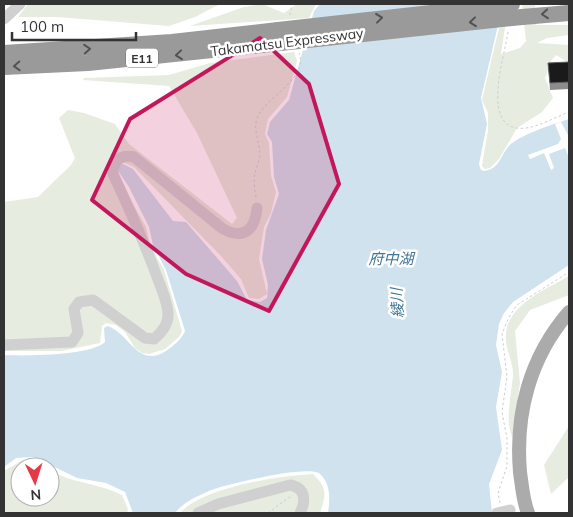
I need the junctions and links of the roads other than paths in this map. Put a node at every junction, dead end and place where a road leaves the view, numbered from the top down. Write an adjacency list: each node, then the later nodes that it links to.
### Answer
1 (20, 4): 4 (street)
2 (517, 10): 3 (highway, Takamatsu Expressway / E11, one-way to 2); 5 (highway, Takamatsu Expressway / E11, bridge)
3 (569, 13)
4 (4, 19)
5 (282, 32): 6 (highway, Takamatsu Expressway / E11, one-way to 5); 7 (highway, Takamatsu Expressway / E11, one-way to 7)
6 (4, 53)
7 (4, 67)
8 (257, 208): 10 (street)
9 (569, 312): 11 (main road)
10 (4, 345)
11 (526, 509): 12 (street)
12 (503, 510)
13 (198, 513): 14 (street)
14 (300, 513)

